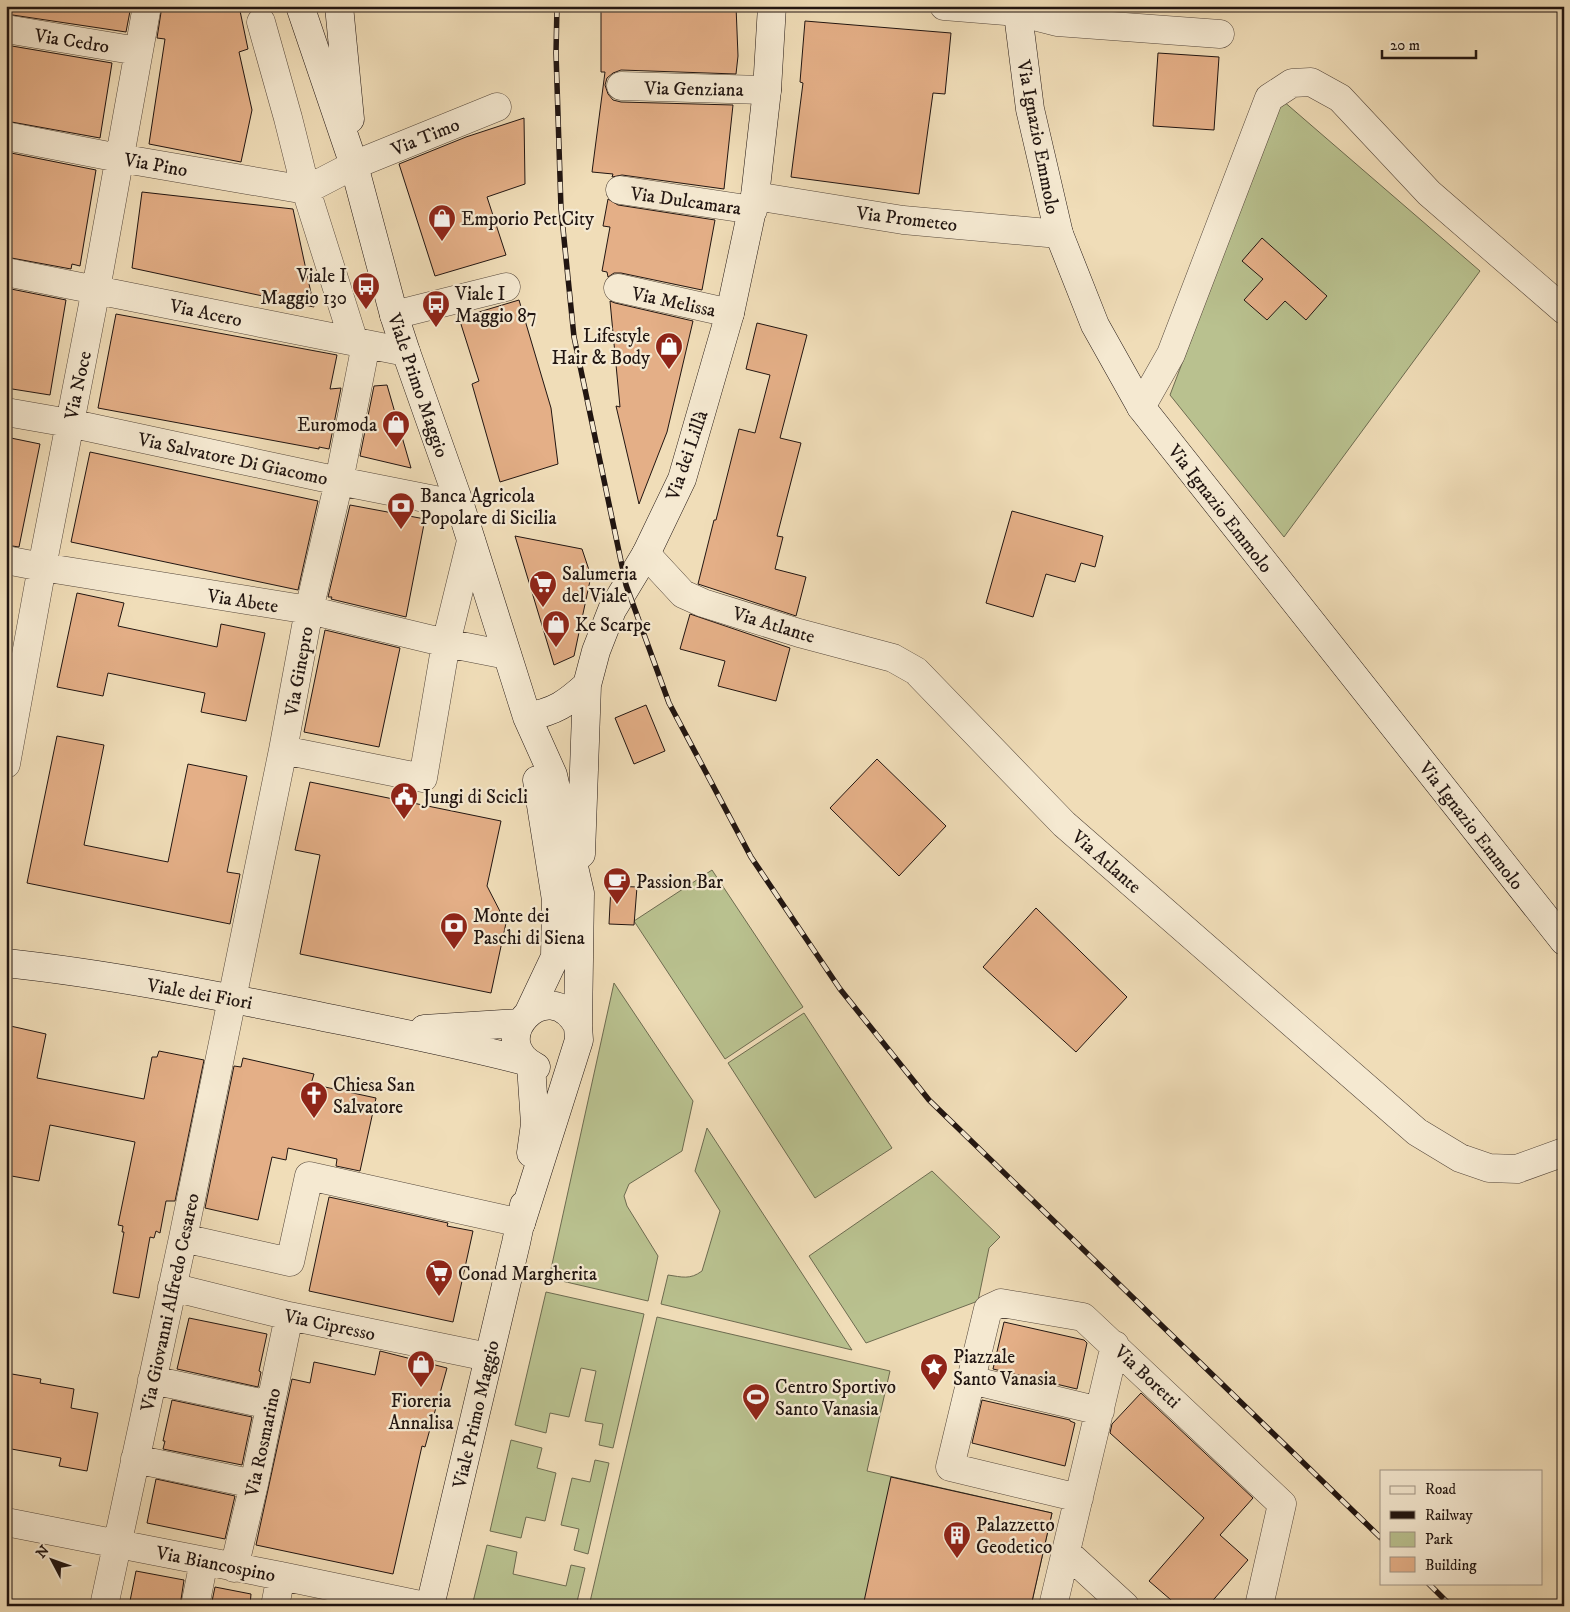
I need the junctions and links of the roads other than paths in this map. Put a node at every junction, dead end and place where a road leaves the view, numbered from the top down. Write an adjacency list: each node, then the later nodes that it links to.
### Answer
1 (147, 6): 10 (street, Via Noce)
2 (300, 6): 16 (street)
3 (339, 6): 16 (street)
4 (772, 6): 12 (street, Via dei Lillà)
5 (944, 6): 6 (street)
6 (1017, 9): 9 (street); 20 (street, Via Ignazio Emmolo)
7 (261, 22): 17 (street)
8 (6, 29): 10 (street, Via Cedro)
9 (1220, 34)
10 (138, 51): 15 (street, Via Noce)
11 (620, 86): 12 (street, Via Genziana)
12 (767, 90): 19 (street, Via dei Lillà)
13 (497, 107): 16 (street, Via Timo)
14 (6, 136): 15 (street, Via Pino)
15 (119, 158): 17 (street, Via Pino); 24 (street, Via Noce)
16 (354, 165): 17 (street, Via Timo); 27 (street, Viale Primo Maggio)
17 (306, 190): 28 (street)
18 (620, 190): 19 (street, Via Dulcamara)
19 (754, 203): 20 (street, Via Prometeo); 26 (street, Via dei Lillà)
20 (1059, 234): 30 (street, Via Ignazio Emmolo)
21 (6, 272): 24 (street, Via Acero)
22 (506, 287): 27 (street)
23 (618, 288): 26 (street, Via Melissa)
24 (96, 289): 28 (street, Via Acero); 32 (street, Via Noce)
25 (1564, 310): 30 (street)
26 (730, 313): 36 (street, Via dei Lillà)
27 (394, 315): 29 (street, Viale Primo Maggio)
28 (360, 343): 29 (street, Via Acero); 33 (street, Via Ginepro)
29 (406, 352): 34 (street, Viale Primo Maggio)
30 (1141, 407): 47 (street, Via Ignazio Emmolo)
31 (6, 412): 32 (street, Via Salvatore Di Giacomo)
32 (69, 422): 33 (street, Via Salvatore Di Giacomo); 38 (street, Via Noce)
33 (339, 481): 34 (street, Via Salvatore Di Giacomo); 39 (street, Via Ginepro)
34 (460, 505): 35 (street, Viale Primo Maggio)
35 (471, 542): 40 (street); 41 (street, Viale Primo Maggio)
36 (646, 554): 42 (street, Via dei Lillà); 55 (street, Via Atlante)
37 (6, 560): 38 (street, Via Abete)
38 (42, 567): 39 (street, Via Abete); 45 (street, Via Noce)
39 (309, 610): 40 (street, Via Abete); 44 (street, Via Ginepro)
40 (446, 643): 41 (street, Via Abete); 44 (street)
41 (507, 655): 43 (street, Viale Primo Maggio)
42 (587, 685): 43 (street); 46 (street, Via dei Lillà)
43 (527, 717): 46 (street); 50 (street)
44 (283, 750): 49 (street, Via Ginepro)
45 (6, 764)
46 (580, 893): 51 (street)
47 (1564, 941)
48 (6, 963): 49 (street, Viale dei Fiori)
49 (232, 998): 52 (street, Viale dei Fiori); 57 (street, Via Giovanni Alfredo Cesareo)
50 (525, 1017): 51 (street); 52 (street); 54 (street)
51 (578, 1026): 53 (street)
52 (392, 1031): 54 (street)
53 (575, 1054): 54 (street); 56 (street)
54 (529, 1064): 56 (street)
55 (1564, 1152)
56 (521, 1223): 57 (street); 61 (street, Viale Primo Maggio)
57 (183, 1238): 58 (street, Via Giovanni Alfredo Cesareo)
58 (172, 1287): 59 (street, Via Cipresso); 62 (street, Via Giovanni Alfredo Cesareo)
59 (289, 1316): 61 (street, Via Cipresso); 64 (street, Via Rosmarino)
60 (1116, 1346): 63 (street, Via Boretti); 65 (street); 82 (street, Via Boretti)
61 (488, 1357): 79 (street, Viale Primo Maggio)
62 (152, 1380): 64 (street); 66 (street, Via Giovanni Alfredo Cesareo)
63 (978, 1382): 65 (street); 68 (street)
64 (270, 1405): 67 (street, Via Rosmarino)
65 (1100, 1411): 68 (street)
66 (136, 1458): 67 (street); 70 (street, Via Giovanni Alfredo Cesareo)
67 (254, 1484): 73 (street, Via Rosmarino)
68 (1079, 1498): 71 (street)
69 (6, 1522): 70 (street, Via Biancospino)
70 (117, 1544): 72 (street, Via Biancospino); 75 (street, Via Giovanni Alfredo Cesareo)
71 (1066, 1552): 80 (street); 81 (street)
72 (204, 1561): 73 (street, Via Biancospino); 76 (street)
73 (234, 1568): 74 (street, Via Biancospino)
74 (281, 1576): 77 (street); 78 (street, Via Biancospino)
75 (104, 1606)
76 (195, 1606)
77 (275, 1606)
78 (425, 1606)
79 (430, 1606)
80 (1053, 1606)
81 (1125, 1606)
82 (1258, 1606)

